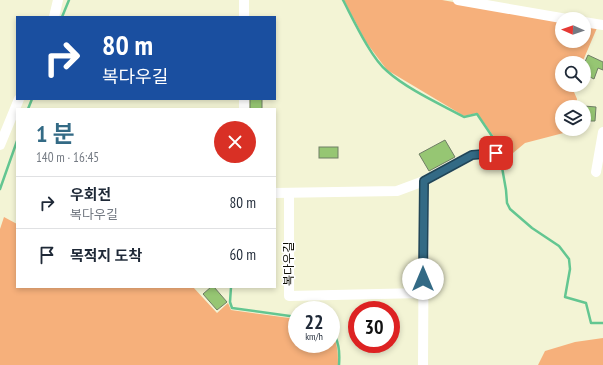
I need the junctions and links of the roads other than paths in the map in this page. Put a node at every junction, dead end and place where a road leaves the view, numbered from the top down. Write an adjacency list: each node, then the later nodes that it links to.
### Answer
1 (58, 0): 4 (street)
2 (244, 0): 5 (street)
3 (458, 0): 6 (street)
4 (54, 16)
5 (244, 16)
6 (555, 17)
7 (591, 23): 8 (street)
8 (603, 25)
9 (19, 100): 11 (street)
10 (603, 132): 13 (street)
11 (0, 145)
12 (496, 153): 14 (street)
13 (596, 172)
14 (424, 181): 16 (street); 17 (street)
15 (276, 193): 16 (street)
16 (289, 193): 17 (street, 복다우길)
17 (423, 293): 18 (street)
18 (423, 365)

